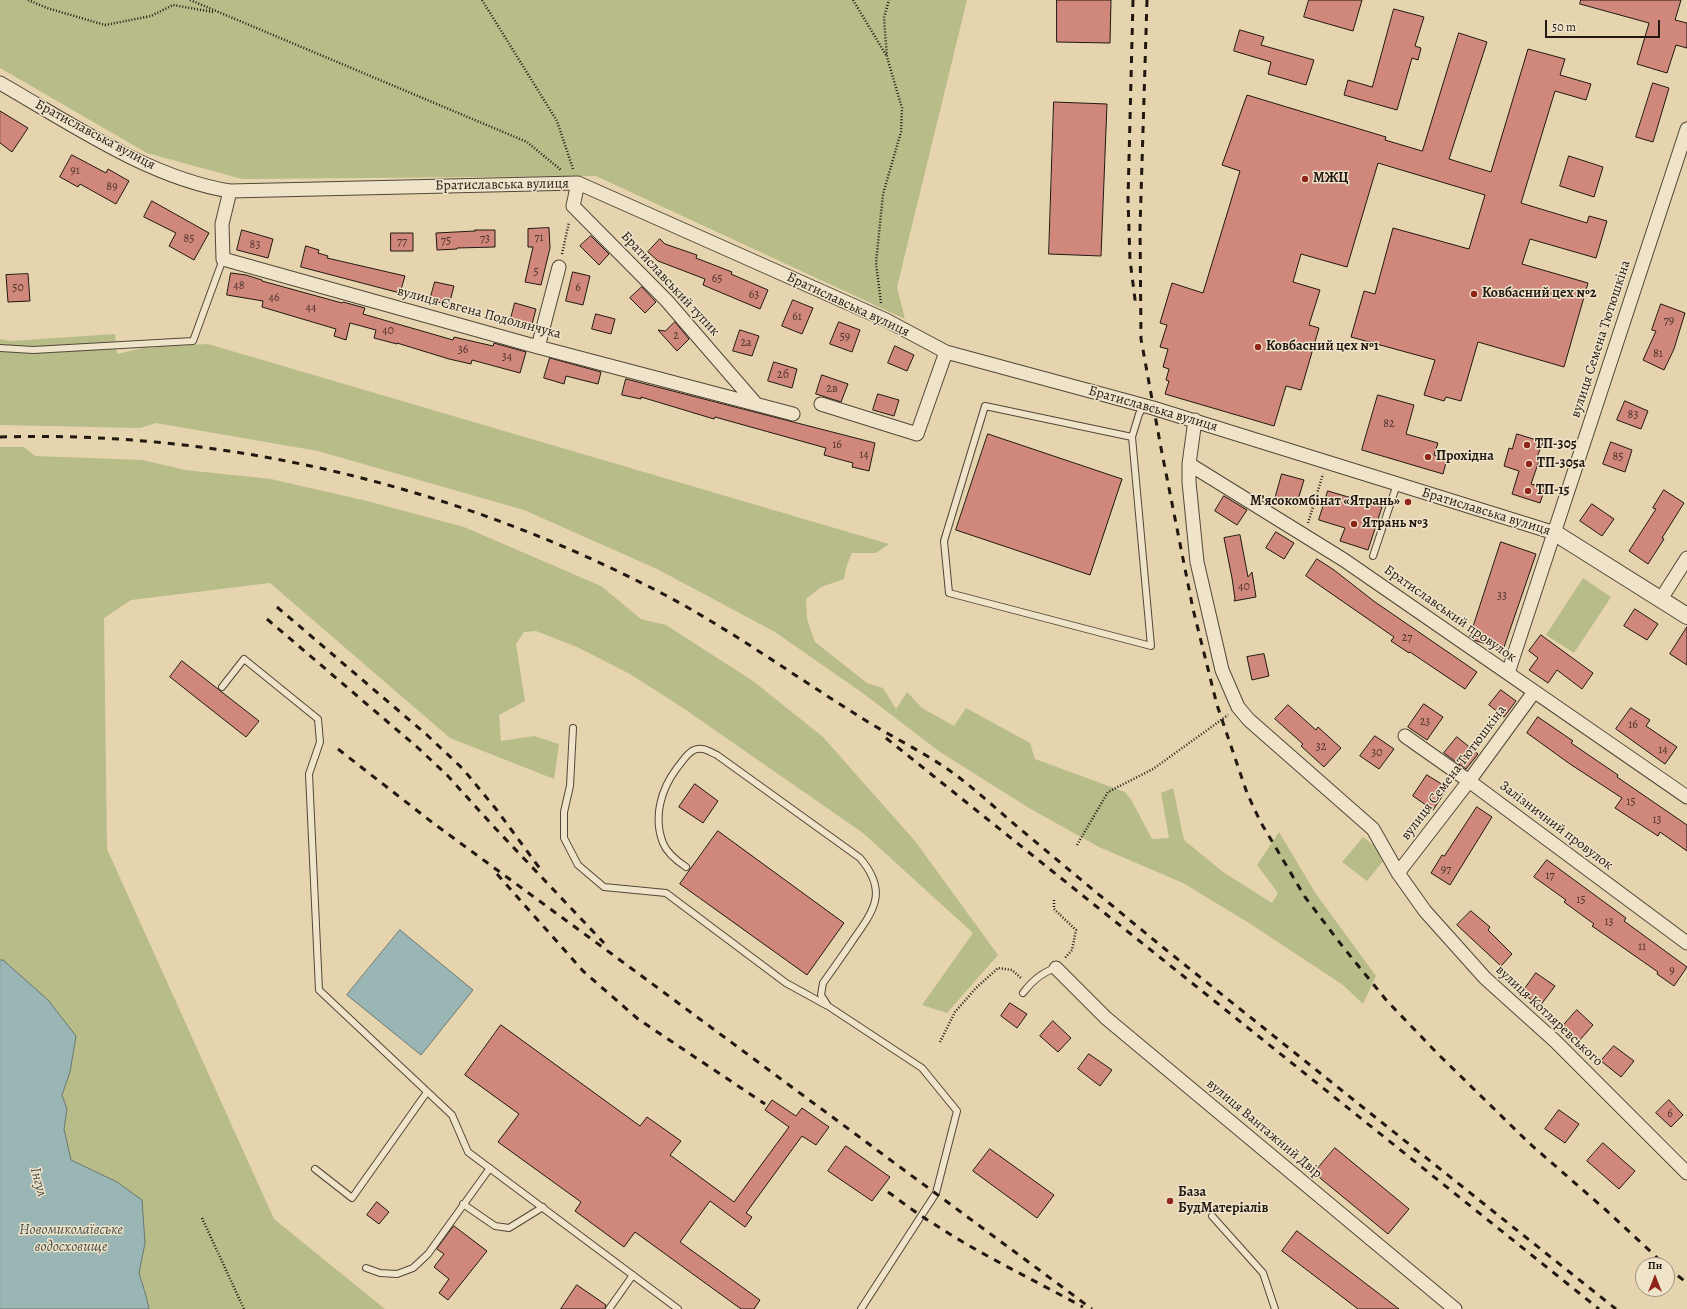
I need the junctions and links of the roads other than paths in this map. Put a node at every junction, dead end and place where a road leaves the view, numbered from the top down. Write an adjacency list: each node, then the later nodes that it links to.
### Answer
1 (0, 83): 4 (street, Братиславська вулиця)
2 (1687, 129): 18 (street, вулиця Семена Тютюшкіна)
3 (578, 183): 4 (street, Братиславська вулиця); 9 (street, Братиславська вулиця); 10 (street, Братиславський тупик)
4 (230, 191): 5 (street)
5 (223, 259): 7 (street, вулиця Євгена Подолянчука); 8 (lane)
6 (559, 267): 7 (street)
7 (538, 346): 10 (street, вулиця Євгена Подолянчука)
8 (0, 348)
9 (946, 352): 11 (street); 12 (street, Братиславська вулиця)
10 (756, 404): 13 (street, вулиця Євгена Подолянчука)
11 (821, 404)
12 (1144, 405): 14 (street, Братиславська вулиця); 15 (lane)
13 (793, 414)
14 (1195, 420): 16 (street, вулиця Котляревського); 17 (street, Братиславська вулиця)
15 (1132, 437): 15 (lane)
16 (1189, 464): 23 (street, Братиславський провулок); 31 (street, вулиця Котляревського)
17 (1397, 484): 18 (street, Братиславська вулиця); 19 (lane)
18 (1555, 533): 21 (street, Братиславська вулиця); 23 (street, вулиця Семена Тютюшкіна)
19 (1373, 556)
20 (1687, 558): 21 (street)
21 (1661, 599): 22 (street, Братиславська вулиця)
22 (1687, 616)
23 (1508, 673): 25 (street, Братиславський провулок)
24 (222, 686): 36 (lane)
25 (1534, 692): 28 (street, вулиця Семена Тютюшкіна); 29 (street, Братиславський провулок)
26 (573, 728): 35 (lane)
27 (1405, 736): 28 (street, Залізничний провулок)
28 (1469, 781): 31 (street, вулиця Семена Тютюшкіна); 32 (street, Залізничний провулок)
29 (1687, 797)
30 (686, 867): 35 (lane)
31 (1398, 873): 39 (street, вулиця Котляревського)
32 (1687, 943)
33 (1056, 968): 34 (lane); 49 (street, вулиця Вантажний Двір)
34 (1023, 993)
35 (828, 1006): 47 (lane)
36 (427, 1092): 37 (lane); 38 (lane)
37 (490, 1168): 40 (lane); 41 (lane)
38 (315, 1169)
39 (1687, 1173)
40 (463, 1204): 41 (lane); 43 (lane)
41 (542, 1207): 44 (lane)
42 (1212, 1216): 48 (lane)
43 (366, 1268)
44 (633, 1275): 45 (lane); 46 (lane)
45 (609, 1309)
46 (678, 1309)
47 (861, 1309)
48 (1275, 1309)
49 (1456, 1309)

